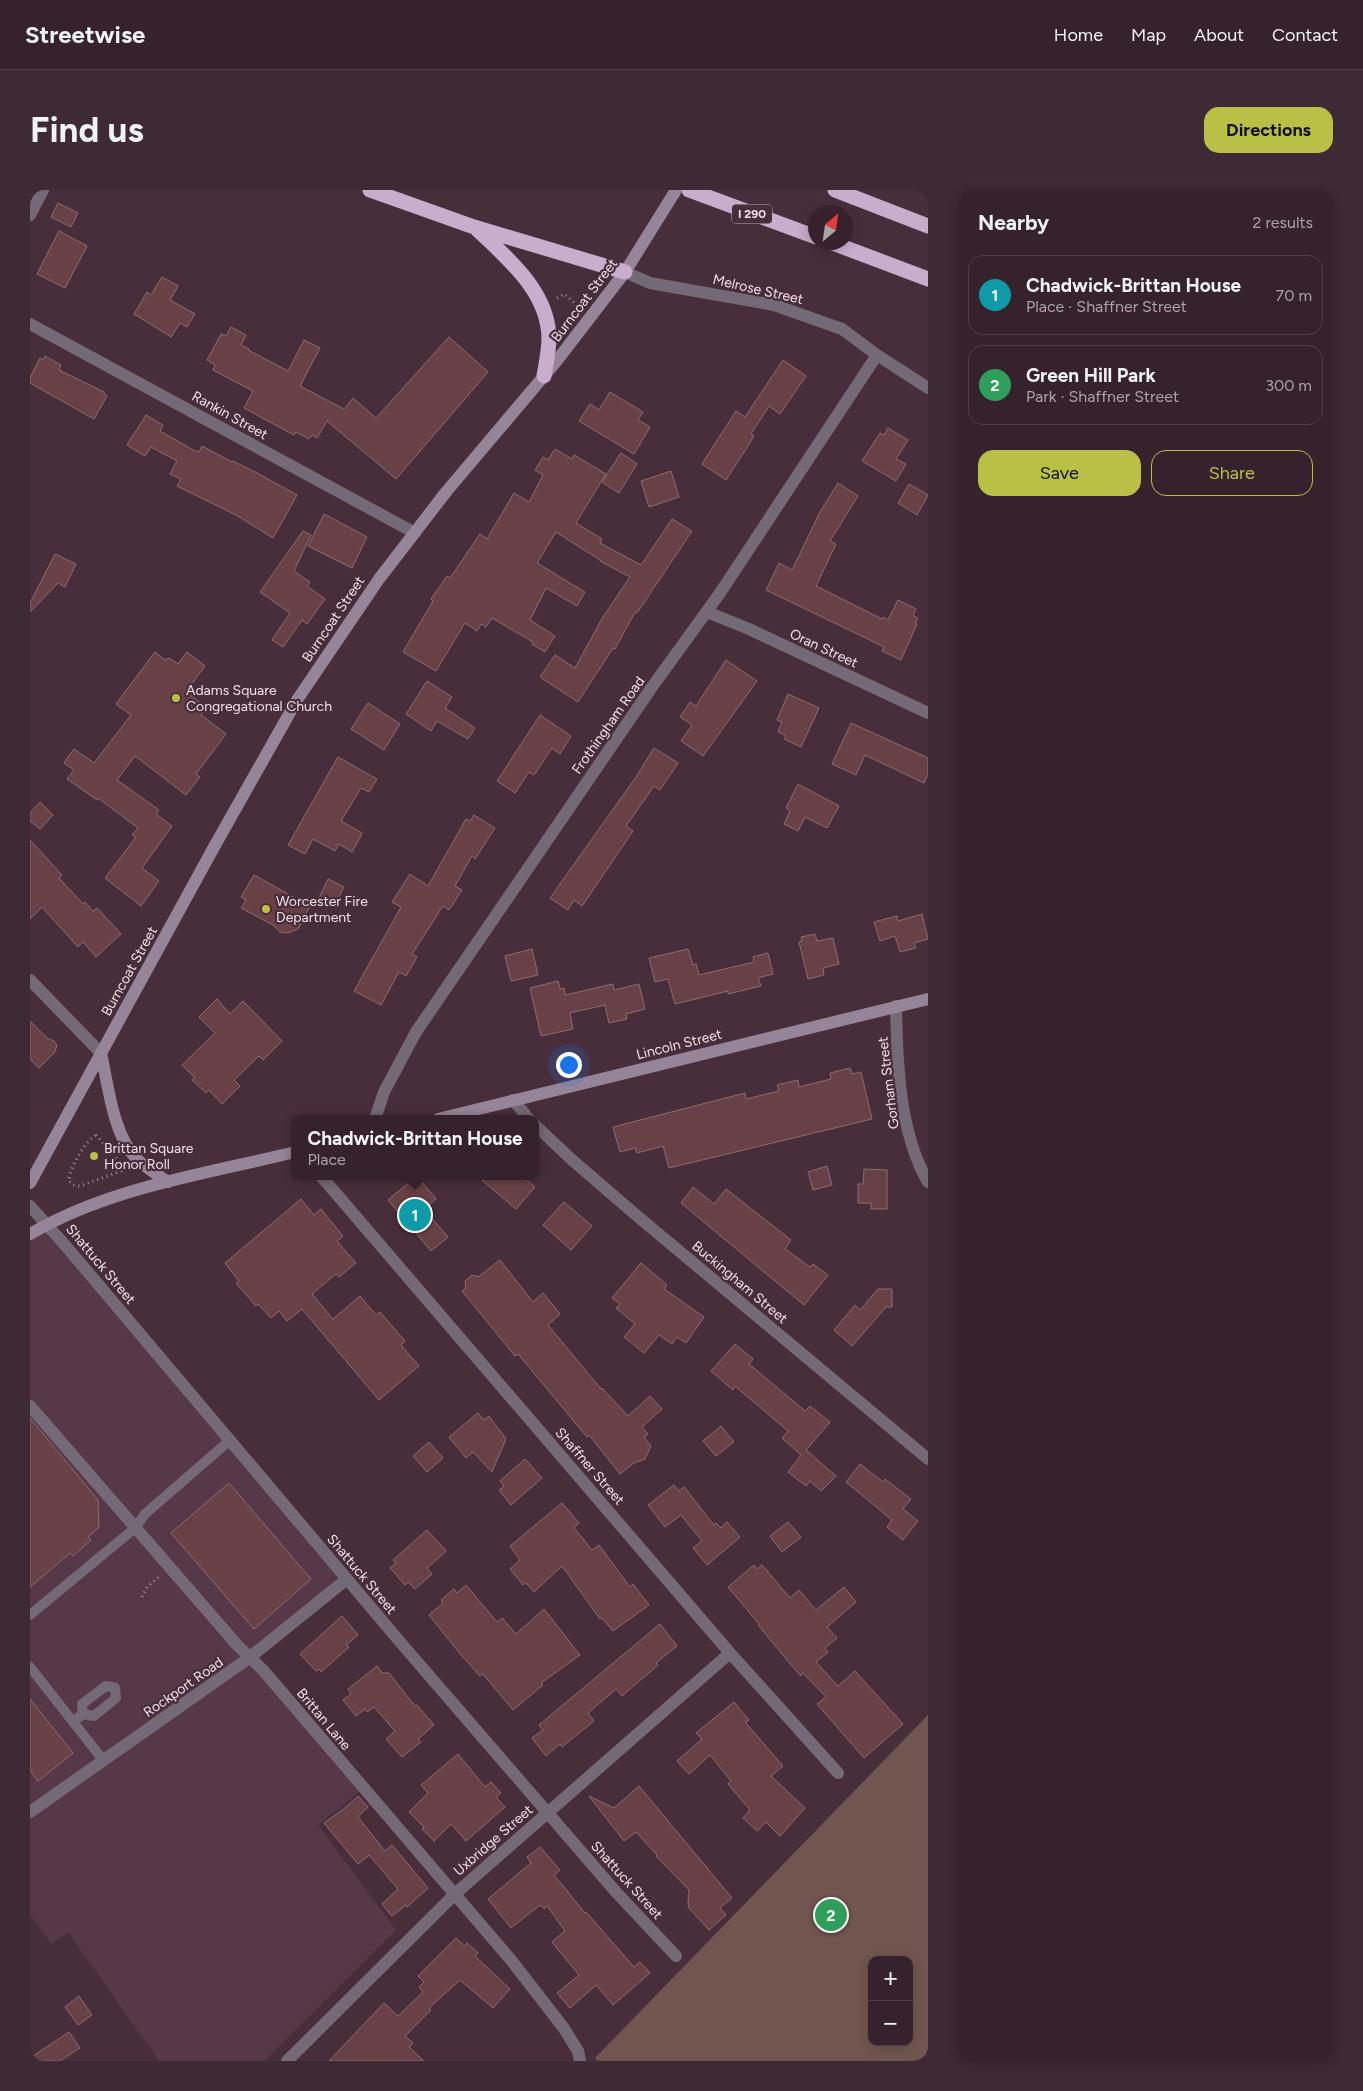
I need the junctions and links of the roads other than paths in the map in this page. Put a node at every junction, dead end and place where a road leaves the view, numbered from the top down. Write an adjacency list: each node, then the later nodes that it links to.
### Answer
1 (43, 190): 6 (street)
2 (370, 190): 7 (highway)
3 (676, 190): 11 (main road, Burncoat Street)
4 (689, 190): 9 (highway, I 290)
5 (835, 190): 8 (highway)
6 (30, 215)
7 (474, 226): 11 (highway); 15 (highway)
8 (928, 226)
9 (808, 234)
10 (851, 250): 12 (highway)
11 (625, 272): 14 (street, Melrose Street); 15 (main road, Burncoat Street)
12 (928, 279)
13 (30, 324): 17 (street, Rankin Street)
14 (877, 355): 16 (street, Melrose Street); 18 (street, Frothingham Road)
15 (544, 376): 17 (main road, Burncoat Street)
16 (928, 388)
17 (415, 533): 23 (main road, Burncoat Street)
18 (707, 612): 19 (street, Oran Street); 25 (street, Frothingham Road)
19 (928, 713)
20 (30, 980): 23 (street)
21 (928, 999): 22 (main road, Lincoln Street)
22 (896, 1006): 24 (main road, Lincoln Street); 32 (street, Gorham Street)
23 (101, 1053): 31 (main road); 33 (main road, Burncoat Street)
24 (513, 1100): 26 (main road, Lincoln Street); 27 (street)
25 (376, 1115)
26 (454, 1115)
27 (526, 1115)
28 (539, 1129): 39 (street, Buckingham Street)
29 (291, 1153): 31 (main road)
30 (324, 1180): 43 (street, Shaffner Street)
31 (168, 1182): 35 (main road)
32 (928, 1182)
33 (30, 1183)
34 (30, 1206): 35 (street, Shattuck Street)
35 (47, 1224): 36 (main road); 38 (street, Shattuck Street)
36 (30, 1234)
37 (30, 1406): 40 (street, Brittan Lane)
38 (229, 1441): 40 (lane); 41 (street, Shattuck Street)
39 (928, 1459)
40 (135, 1528): 42 (lane); 44 (street, Brittan Lane)
41 (347, 1579): 44 (street, Rockport Road); 51 (street, Shattuck Street)
42 (30, 1616)
43 (730, 1653): 49 (street, Shaffner Street); 51 (street, Uxbridge Street)
44 (250, 1658): 48 (street, Rockport Road); 52 (street, Brittan Lane)
45 (30, 1667): 47 (lane)
46 (83, 1714): 47 (lane)
47 (74, 1721): 48 (lane)
48 (103, 1760): 50 (street, Rockport Road)
49 (838, 1773)
50 (30, 1812)
51 (548, 1812): 52 (street, Uxbridge Street); 53 (street, Shattuck Street)
52 (455, 1894): 54 (street, Uxbridge Street); 55 (street, Brittan Lane)
53 (676, 1956)
54 (287, 2061)
55 (580, 2061)

